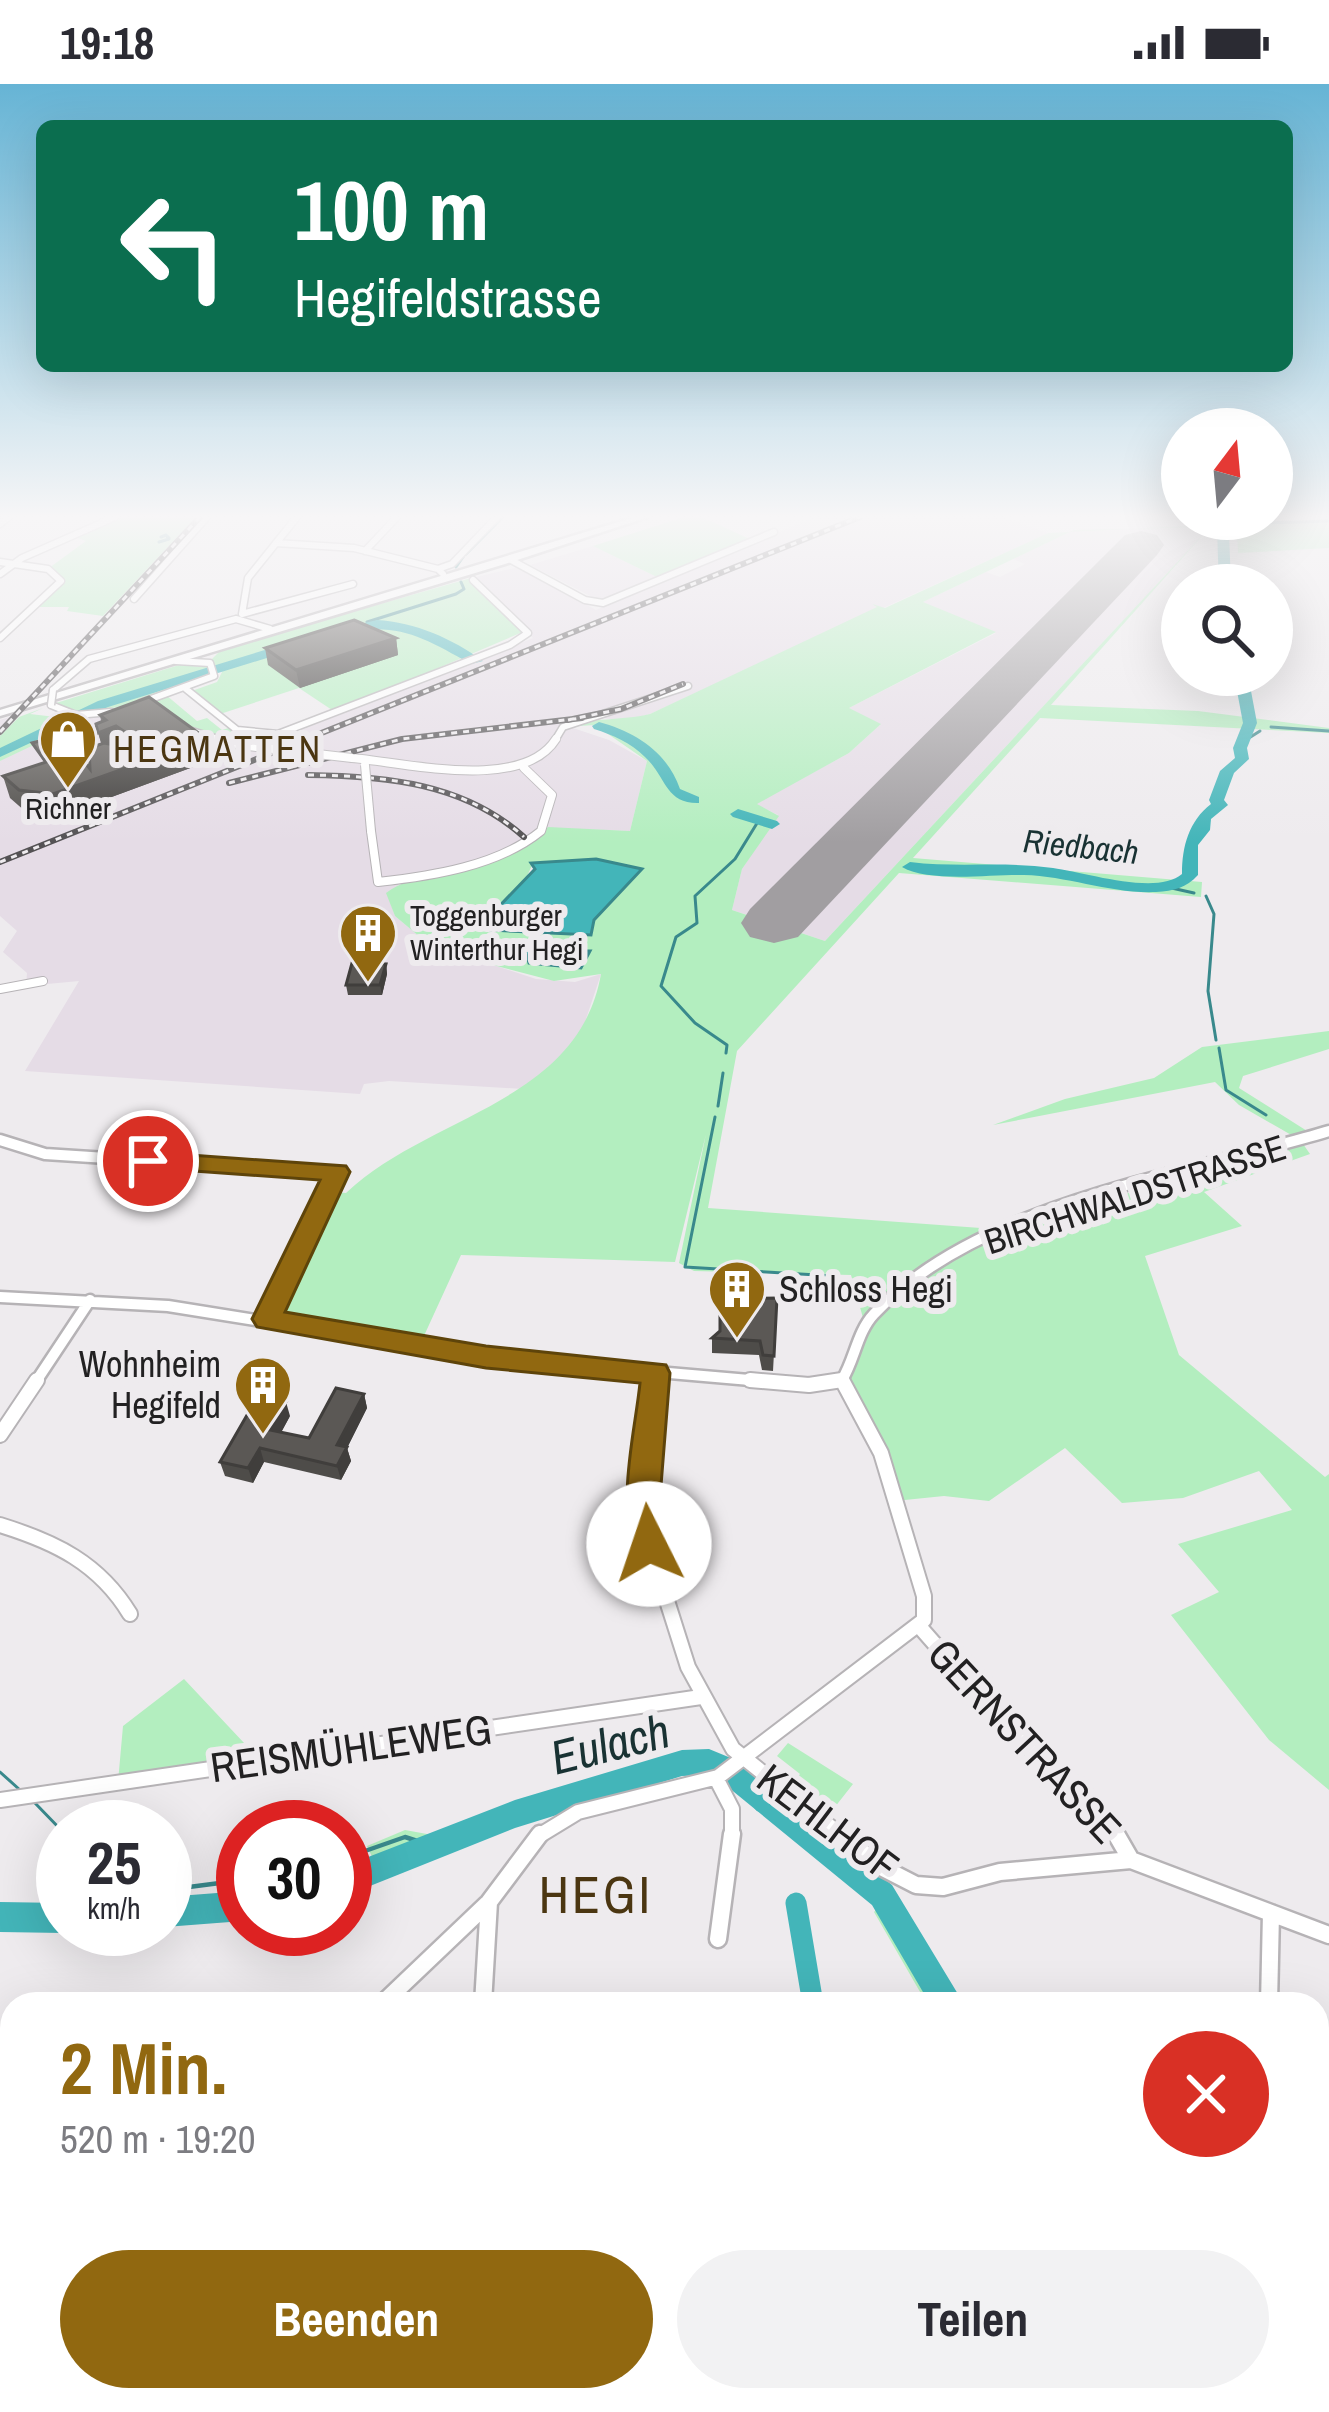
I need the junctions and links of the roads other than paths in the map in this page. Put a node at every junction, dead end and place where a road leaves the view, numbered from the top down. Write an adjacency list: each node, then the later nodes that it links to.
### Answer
1 (205, 626): 14 (street, bridge)
2 (281, 626): 6 (main road)
3 (296, 626): 8 (main road)
4 (525, 626): 12 (street)
5 (248, 627): 6 (street); 7 (street)
6 (271, 629): 7 (main road)
7 (238, 639): 9 (main road)
8 (222, 649): 9 (main road); 10 (street)
9 (170, 663): 10 (street); 13 (main road)
10 (213, 668): 12 (street)
11 (688, 686): 17 (street)
12 (186, 689): 14 (street)
13 (0, 713)
14 (78, 715): 18 (street)
15 (183, 725): 16 (street, bridge)
16 (367, 762): 17 (street); 17 (street, bridge)
17 (524, 768)
18 (60, 773)
19 (43, 981): 20 (street)
20 (1, 992)
21 (1329, 1131): 27 (street, BIRCHWALDSTRASSE)
22 (0, 1141): 25 (street)
23 (0, 1297): 24 (street)
24 (90, 1300): 25 (street); 28 (street)
25 (267, 1319): 26 (street)
26 (655, 1373): 27 (street); 32 (street, KEHLHOF)
27 (842, 1380): 31 (street)
28 (0, 1435)
29 (0, 1525): 30 (street)
30 (130, 1614)
31 (919, 1627): 33 (street); 36 (street, GERNSTRASSE)
32 (701, 1696): 33 (street, KEHLHOF); 35 (street, REISMÜHLEWEG)
33 (737, 1759): 34 (street); 36 (street, KEHLHOF)
34 (718, 1776): 37 (street); 40 (street)
35 (0, 1800)
36 (1131, 1860): 38 (street, GERNSTRASSE)
37 (489, 1901): 41 (street); 42 (street)
38 (1270, 1913): 39 (street, GERNSTRASSE); 43 (street)
39 (1329, 1934)
40 (718, 1939)
41 (394, 1992)
42 (484, 1992)
43 (1269, 1992)

